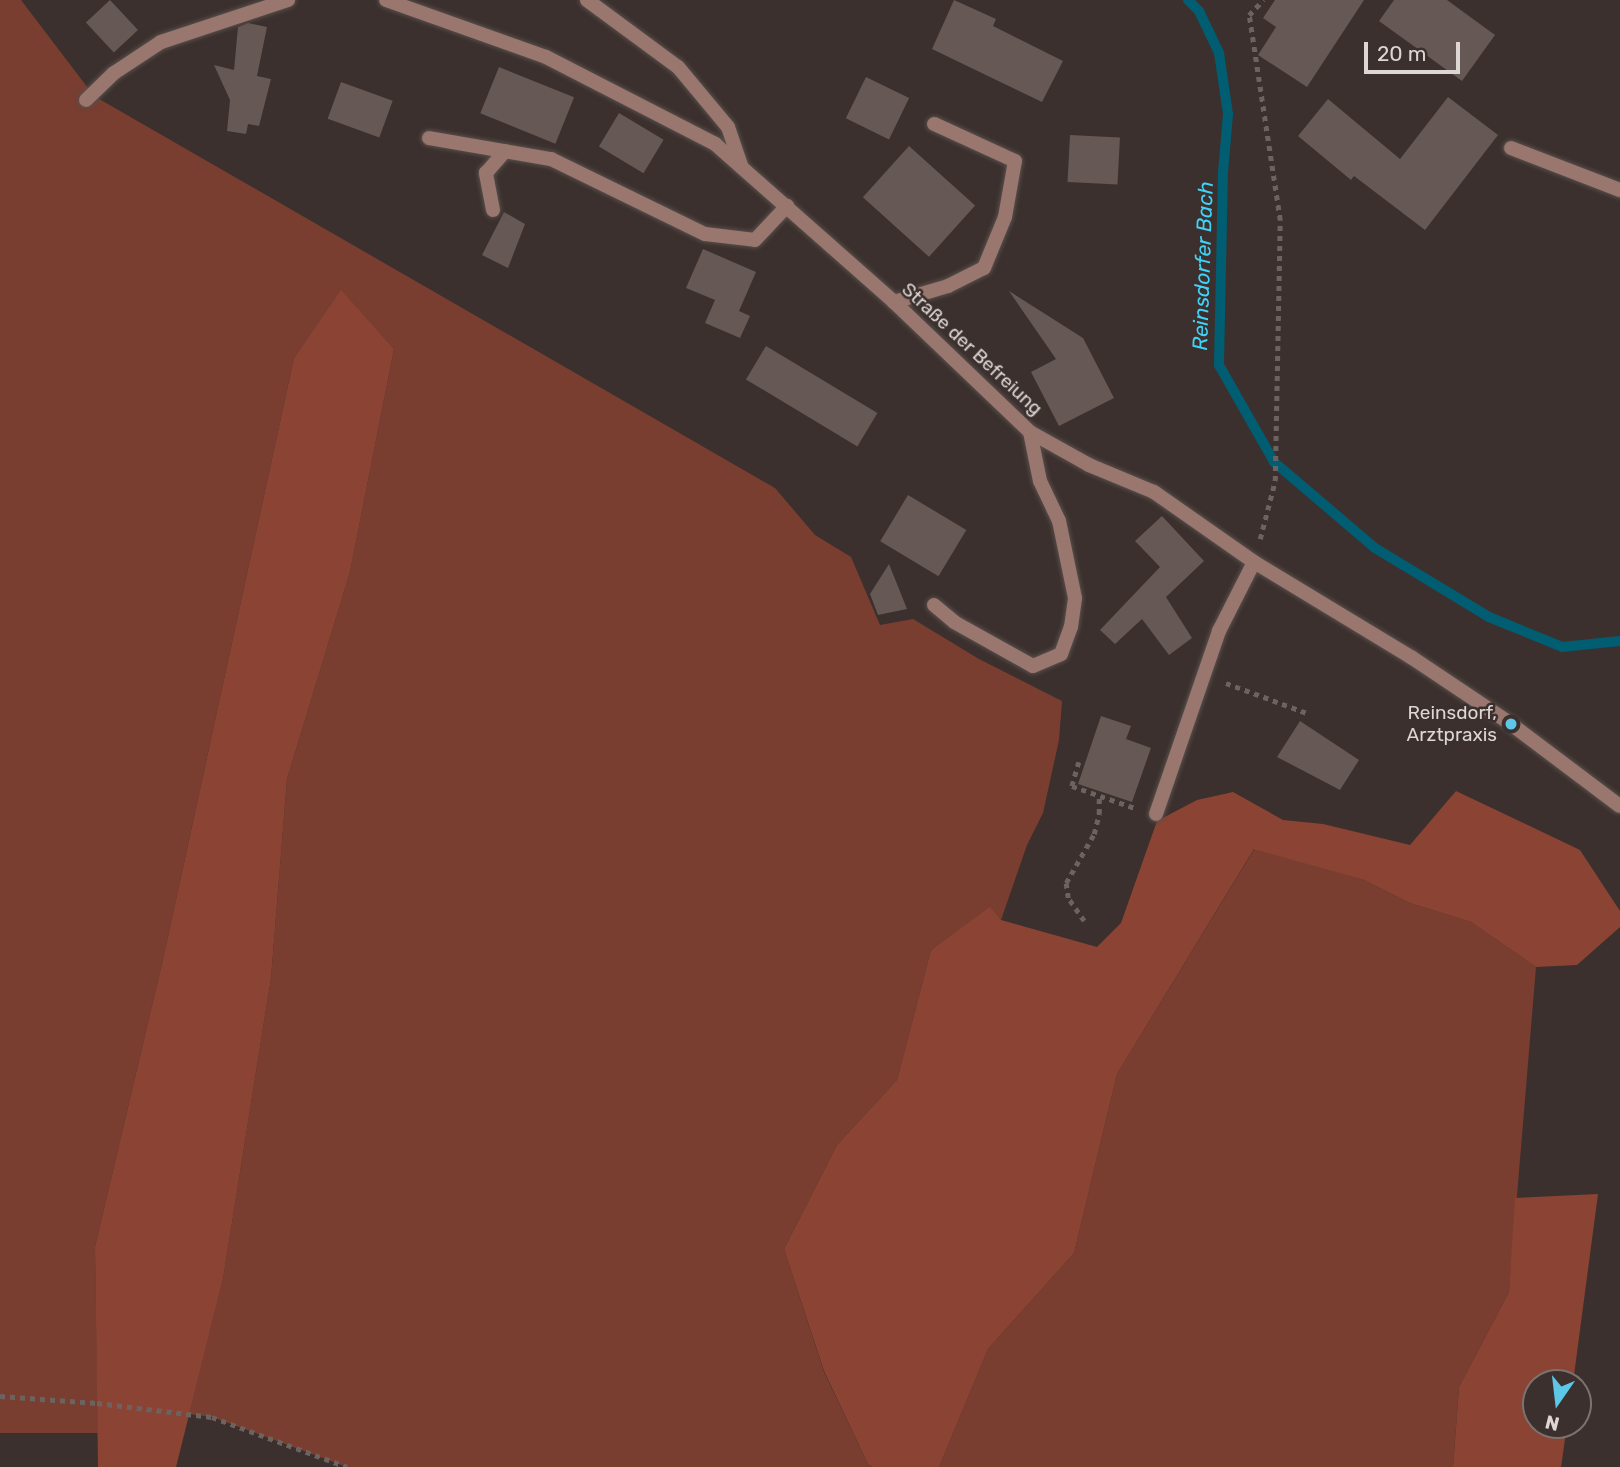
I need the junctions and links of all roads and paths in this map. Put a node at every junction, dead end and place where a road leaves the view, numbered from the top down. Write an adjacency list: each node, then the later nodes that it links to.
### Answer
1 (288, 0): 5 (street)
2 (386, 0): 10 (street, Straße der Befreiung)
3 (587, 0): 10 (street)
4 (1263, 0): 16 (path)
5 (86, 100)
6 (933, 124): 14 (street)
7 (429, 138): 9 (street)
8 (1511, 148): 11 (street)
9 (505, 151): 12 (street); 13 (street)
10 (741, 168): 12 (street, Straße der Befreiung)
11 (1620, 191)
12 (787, 206): 14 (street, Straße der Befreiung)
13 (493, 210)
14 (894, 302): 15 (street, Straße der Befreiung)
15 (1030, 432): 16 (street, Straße der Befreiung); 17 (street)
16 (1254, 562): 18 (street); 22 (street, Straße der Befreiung)
17 (934, 605)
18 (1204, 675): 19 (path); 23 (street)
19 (1307, 713)
20 (1080, 762): 21 (path)
21 (1099, 795): 23 (path); 24 (path)
22 (1620, 806)
23 (1156, 814)
24 (1084, 921)
25 (0, 1396): 26 (path)
26 (347, 1467)

